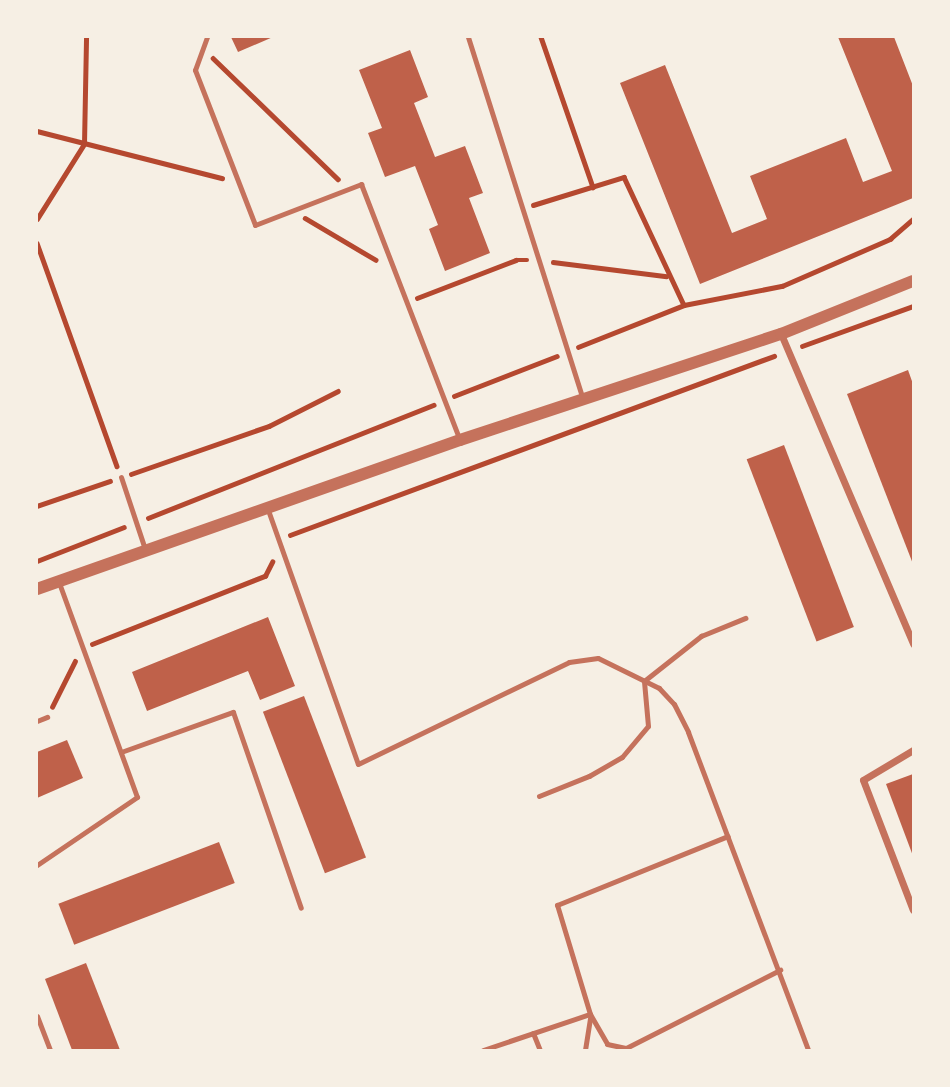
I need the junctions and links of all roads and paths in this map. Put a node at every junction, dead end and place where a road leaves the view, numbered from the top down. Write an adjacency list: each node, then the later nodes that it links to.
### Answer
1 (86, 37): 7 (path)
2 (206, 37): 5 (lane)
3 (467, 37): 11 (lane)
4 (541, 37): 9 (path)
5 (203, 48): 8 (lane); 10 (path)
6 (37, 131): 7 (path)
7 (84, 144): 8 (path); 13 (path)
8 (238, 182): 12 (lane)
9 (593, 187): 11 (path); 18 (path)
10 (349, 189): 12 (lane); 17 (lane)
11 (522, 208): 16 (lane)
12 (293, 210): 17 (path)
13 (37, 219)
14 (913, 219): 21 (path)
15 (37, 243): 30 (path)
16 (541, 261): 18 (path); 20 (path); 24 (lane)
17 (397, 272): 20 (lane)
18 (667, 276): 21 (path)
19 (913, 281): 23 (street)
20 (408, 302): 27 (lane)
21 (684, 305): 24 (path)
22 (913, 306): 25 (path)
23 (781, 334): 25 (street); 28 (street)
24 (568, 351): 27 (path); 28 (lane)
25 (789, 351): 34 (path); 40 (street)
26 (338, 391): 30 (path)
27 (445, 400): 29 (lane); 33 (path)
28 (583, 400): 29 (street)
29 (460, 440): 32 (street)
30 (121, 477): 31 (path); 33 (lane)
31 (37, 506)
32 (267, 507): 34 (lane); 35 (street)
33 (136, 523): 35 (lane); 36 (path)
34 (281, 546): 41 (path); 42 (lane)
35 (145, 549): 37 (street)
36 (37, 561)
37 (58, 580): 38 (street); 41 (lane)
38 (37, 589)
39 (746, 618): 42 (lane)
40 (913, 644)
41 (82, 648): 43 (path); 46 (lane)
42 (644, 681): 47 (lane); 48 (lane)
43 (47, 717): 44 (lane)
44 (37, 721)
45 (913, 750): 51 (street)
46 (121, 751): 49 (lane); 50 (lane)
47 (539, 796)
48 (728, 836): 52 (lane); 53 (lane)
49 (37, 865)
50 (301, 908)
51 (913, 910)
52 (780, 970): 56 (lane); 61 (lane)
53 (590, 1014): 55 (lane); 56 (lane); 60 (lane)
54 (37, 1016): 57 (lane)
55 (533, 1033): 58 (lane); 59 (lane)
56 (614, 1049)
57 (50, 1050)
58 (483, 1050)
59 (540, 1050)
60 (585, 1050)
61 (808, 1050)

